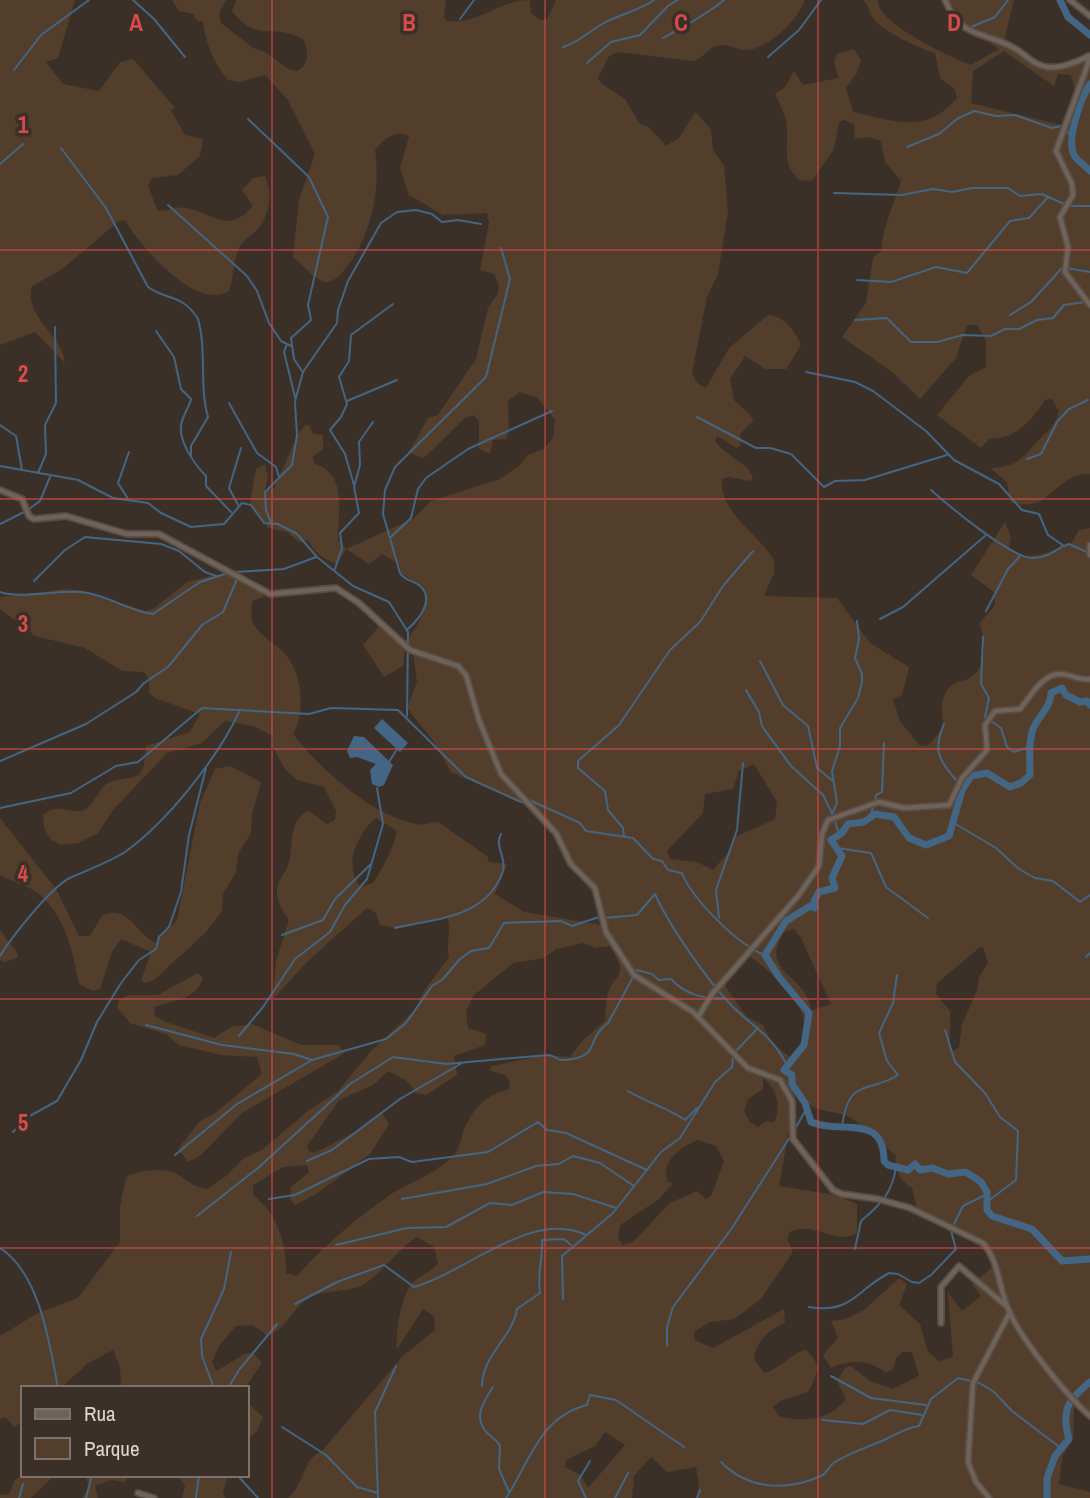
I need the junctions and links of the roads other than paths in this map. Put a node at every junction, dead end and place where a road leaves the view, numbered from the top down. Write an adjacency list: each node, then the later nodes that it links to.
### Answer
1 (945, 0): 4 (street)
2 (1070, 0): 3 (street)
3 (1090, 16)
4 (1089, 55): 5 (street)
5 (1090, 305)
6 (0, 490): 10 (street)
7 (1090, 545): 8 (street)
8 (1090, 555)
9 (1090, 678): 10 (street)
10 (698, 1017): 11 (street)
11 (1009, 1310): 12 (street); 13 (street); 16 (street)
12 (941, 1323)
13 (1090, 1416)
14 (138, 1493): 15 (street)
15 (153, 1498)
16 (989, 1498)

